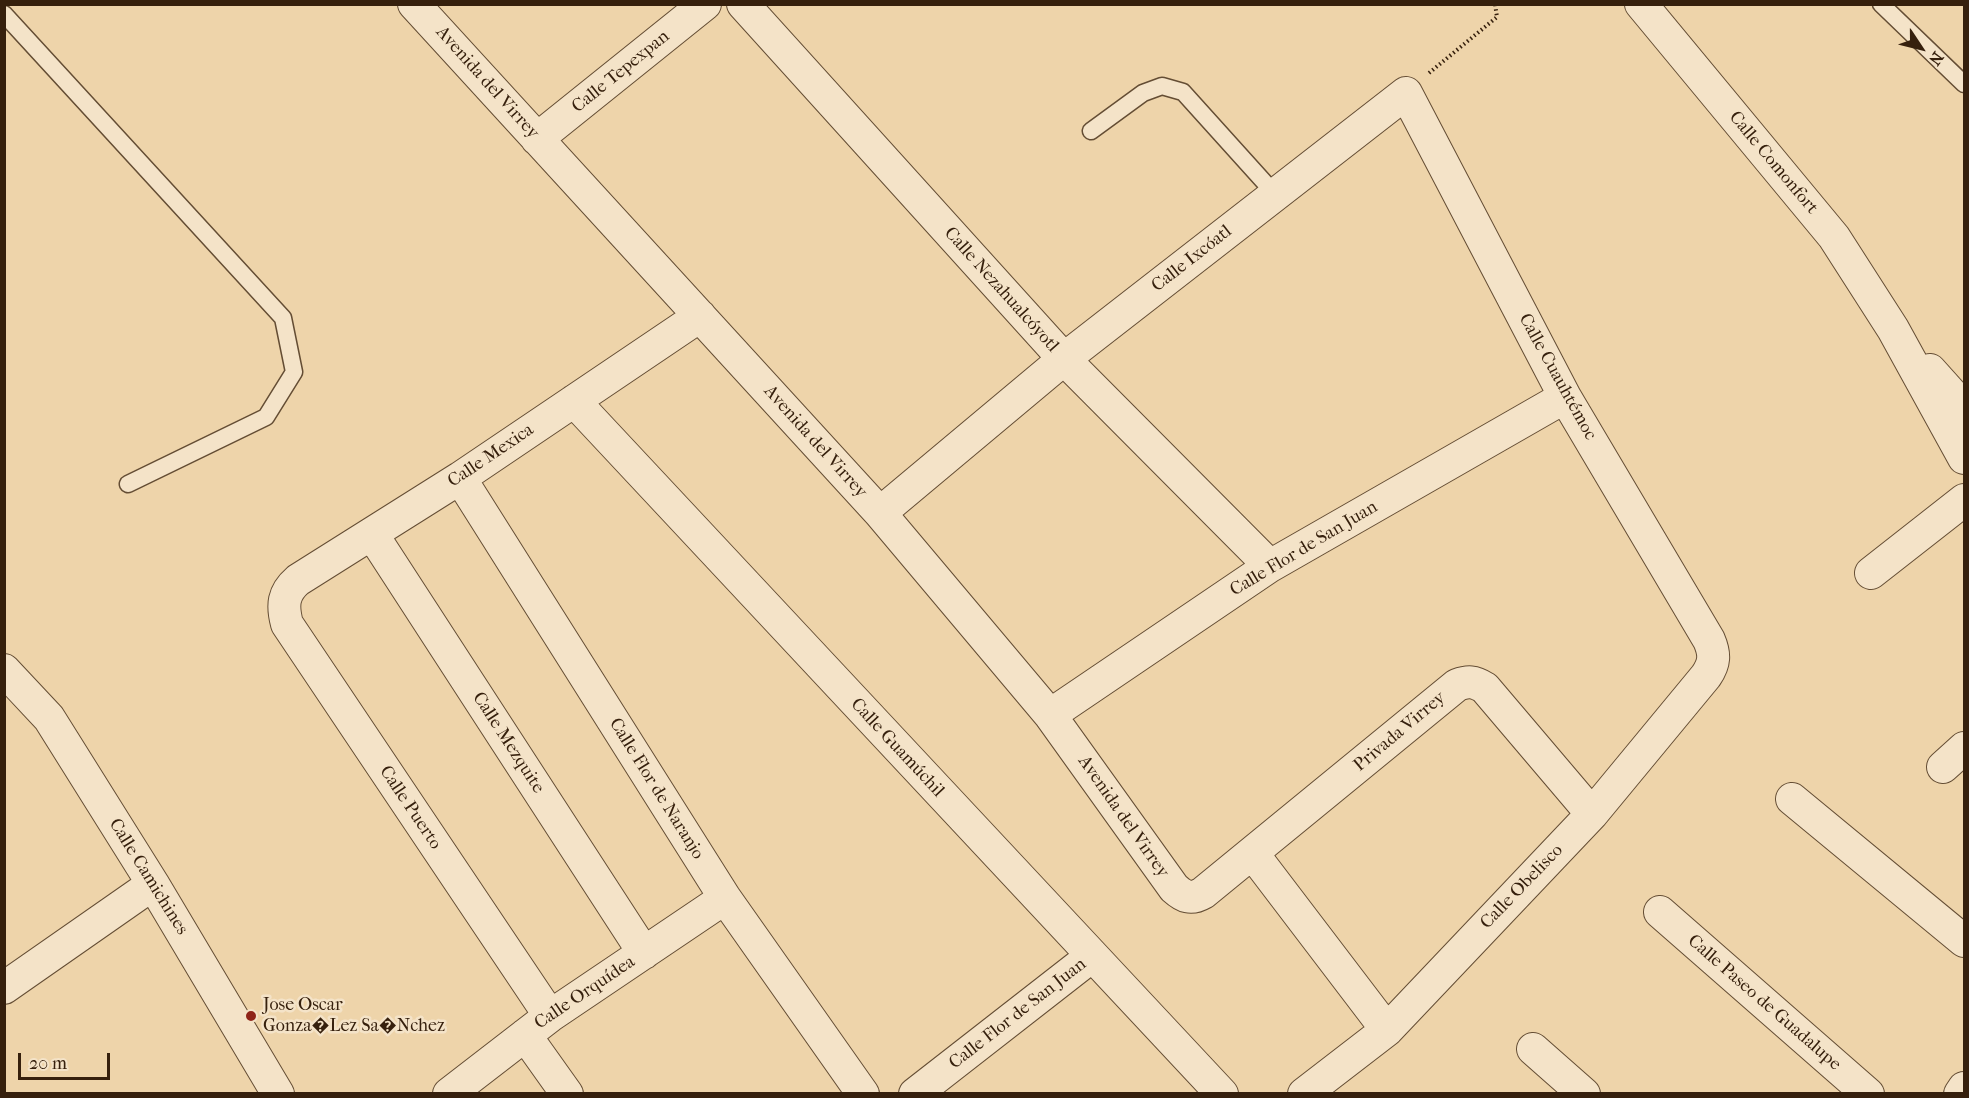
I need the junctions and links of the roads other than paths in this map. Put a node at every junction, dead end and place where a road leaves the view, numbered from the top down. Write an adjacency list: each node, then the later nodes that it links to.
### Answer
1 (414, 4): 10 (street, Avenida del Virrey)
2 (705, 4): 10 (street, Calle Tepexpan)
3 (743, 4): 14 (street, Calle Nezahualcóyotl)
4 (1641, 4): 13 (street, Calle Comonfort)
5 (1881, 4): 7 (lane)
6 (4, 14): 20 (lane)
7 (1965, 84)
8 (1406, 93): 11 (street, Calle Ixcóatl); 15 (street, Calle Cuauhtémoc)
9 (1091, 131): 11 (lane)
10 (537, 139): 12 (street, Avenida del Virrey)
11 (1275, 194): 14 (street, Calle Ixcóatl)
12 (700, 316): 16 (street, Calle Mexica); 22 (street, Avenida del Virrey)
13 (1893, 330): 17 (street); 18 (street)
14 (1064, 359): 22 (street, Calle Ixcóatl); 24 (street, Calle Nezahualcóyotl)
15 (1565, 397): 24 (street, Calle Flor de San Juan); 27 (street, Calle Cuauhtémoc)
16 (574, 401): 19 (street, Calle Mexica); 39 (street, Calle Guamúchil)
17 (1965, 408)
18 (1965, 458)
19 (460, 478): 23 (street, Calle Mexica); 34 (street, Calle Flor de Naranjo)
20 (128, 484)
21 (1965, 500): 25 (street)
22 (880, 513): 29 (street, Avenida del Virrey)
23 (372, 534): 26 (street, Calle Mexica); 38 (street, Calle Mezquite)
24 (1270, 566): 29 (street, Calle Flor de San Juan)
25 (1871, 573)
26 (284, 596): 41 (street, Calle Puerto)
27 (1714, 657): 31 (street, Calle Obelisco)
28 (4, 670): 33 (street, Calle Camichines)
29 (1050, 715): 35 (street, Avenida del Virrey)
30 (1792, 800): 37 (street)
31 (1592, 814): 32 (street, Privada Virrey); 42 (street, Calle Obelisco)
32 (1253, 854): 35 (street, Privada Virrey); 42 (street)
33 (153, 884): 40 (street); 46 (street, Calle Camichines)
34 (725, 898): 38 (street, Calle Orquídea); 49 (street, Calle Flor de Naranjo)
35 (1190, 898)
36 (1660, 912): 54 (street, Calle Paseo de Guadalupe)
37 (1965, 941)
38 (644, 953): 41 (street, Calle Orquídea)
39 (1092, 956): 50 (street, Calle Flor de San Juan); 51 (street, Calle Guamúchil)
40 (4, 988)
41 (550, 1016): 43 (street, Calle Orquídea)
42 (1387, 1030): 52 (street, Calle Obelisco)
43 (525, 1035): 47 (street, Calle Orquídea); 48 (street)
44 (1533, 1049): 53 (street)
45 (1965, 1088): 55 (street)
46 (278, 1094)
47 (449, 1094)
48 (567, 1094)
49 (863, 1094)
50 (915, 1094)
51 (1222, 1094)
52 (1304, 1094)
53 (1584, 1094)
54 (1868, 1094)
55 (1960, 1094)

